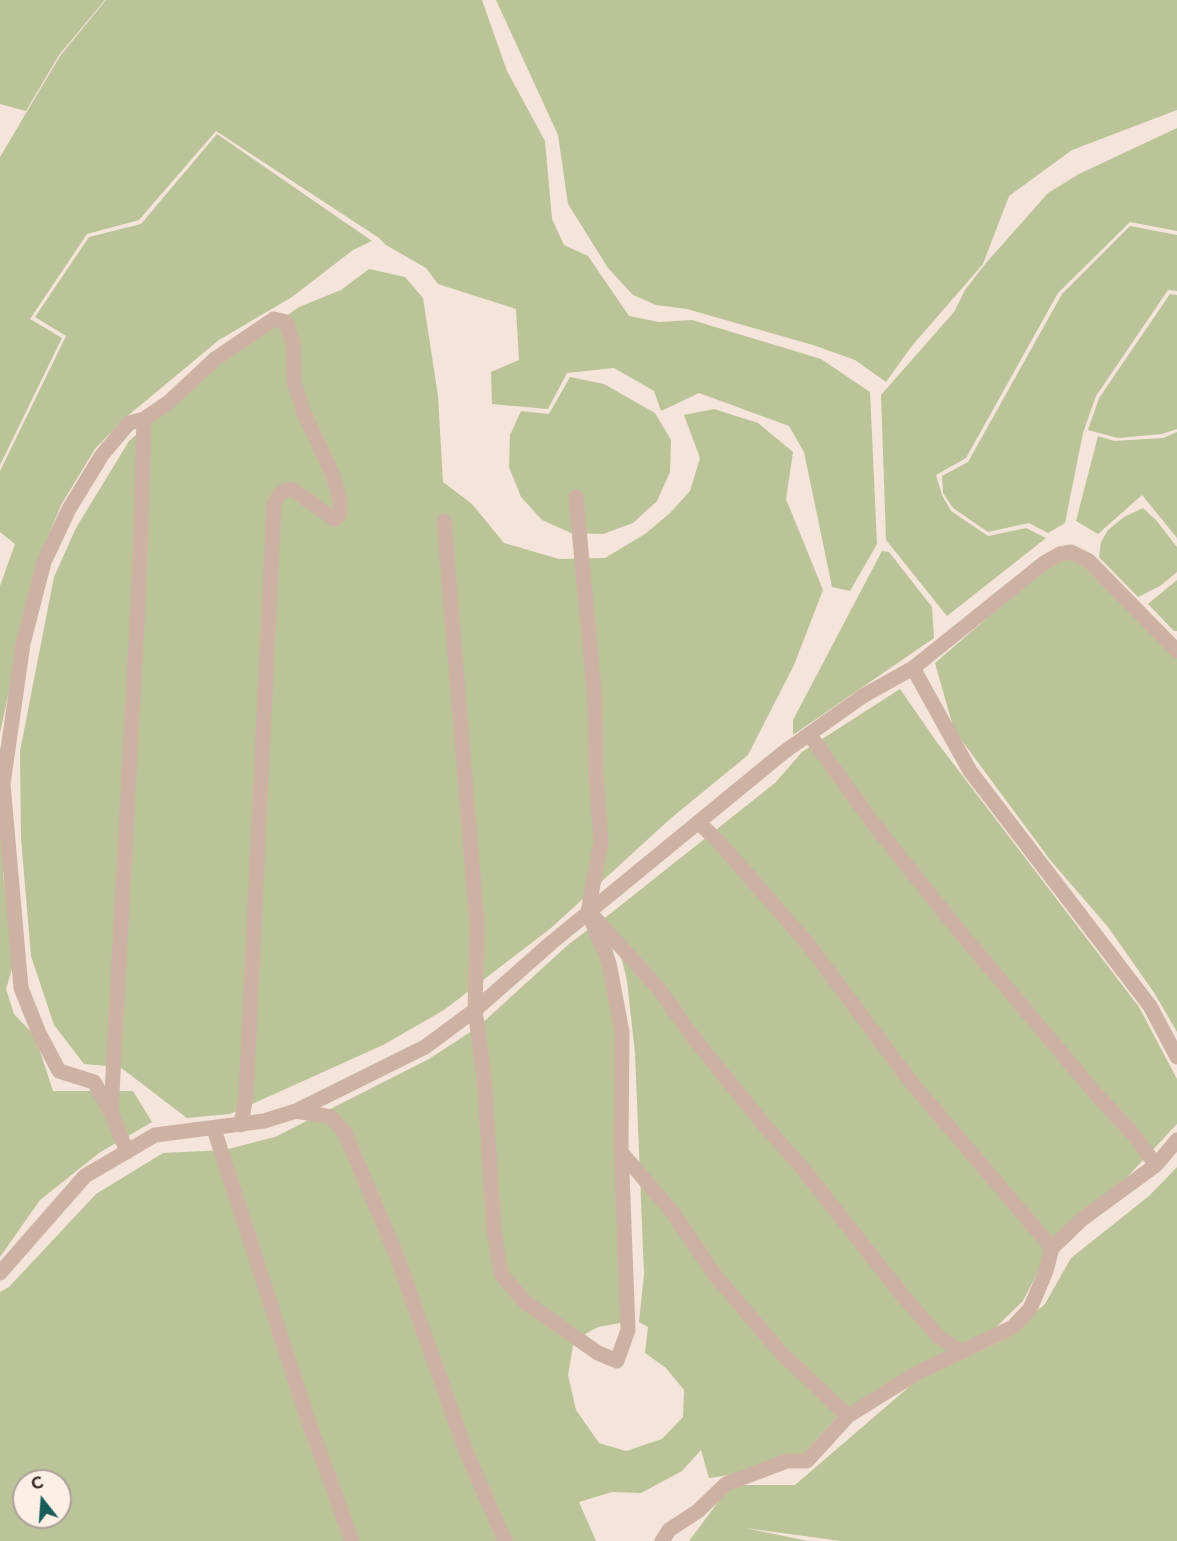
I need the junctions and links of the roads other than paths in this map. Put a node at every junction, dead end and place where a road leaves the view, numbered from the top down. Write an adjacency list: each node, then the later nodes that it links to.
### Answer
1 (144, 419): 12 (street); 12 (street); 13 (street)
2 (576, 497): 8 (street)
3 (444, 521): 9 (street)
4 (1177, 651): 5 (street)
5 (913, 668): 6 (street); 10 (street)
6 (809, 734): 7 (street); 18 (street)
7 (699, 823): 8 (street); 19 (street)
8 (588, 912): 9 (street); 17 (street); 21 (street)
9 (475, 1010): 11 (street); 17 (street)
10 (1177, 1057)
11 (296, 1111): 13 (street); 24 (street)
12 (111, 1112): 16 (street)
13 (241, 1125): 14 (street)
14 (214, 1129): 16 (street); 23 (street)
15 (1177, 1140): 18 (street)
16 (127, 1152): 20 (street)
17 (621, 1152): 22 (street)
18 (1156, 1165): 19 (street)
19 (1052, 1248): 21 (street)
20 (0, 1273)
21 (959, 1350): 22 (street)
22 (848, 1416): 25 (street)
23 (352, 1541)
24 (505, 1541)
25 (662, 1541)

